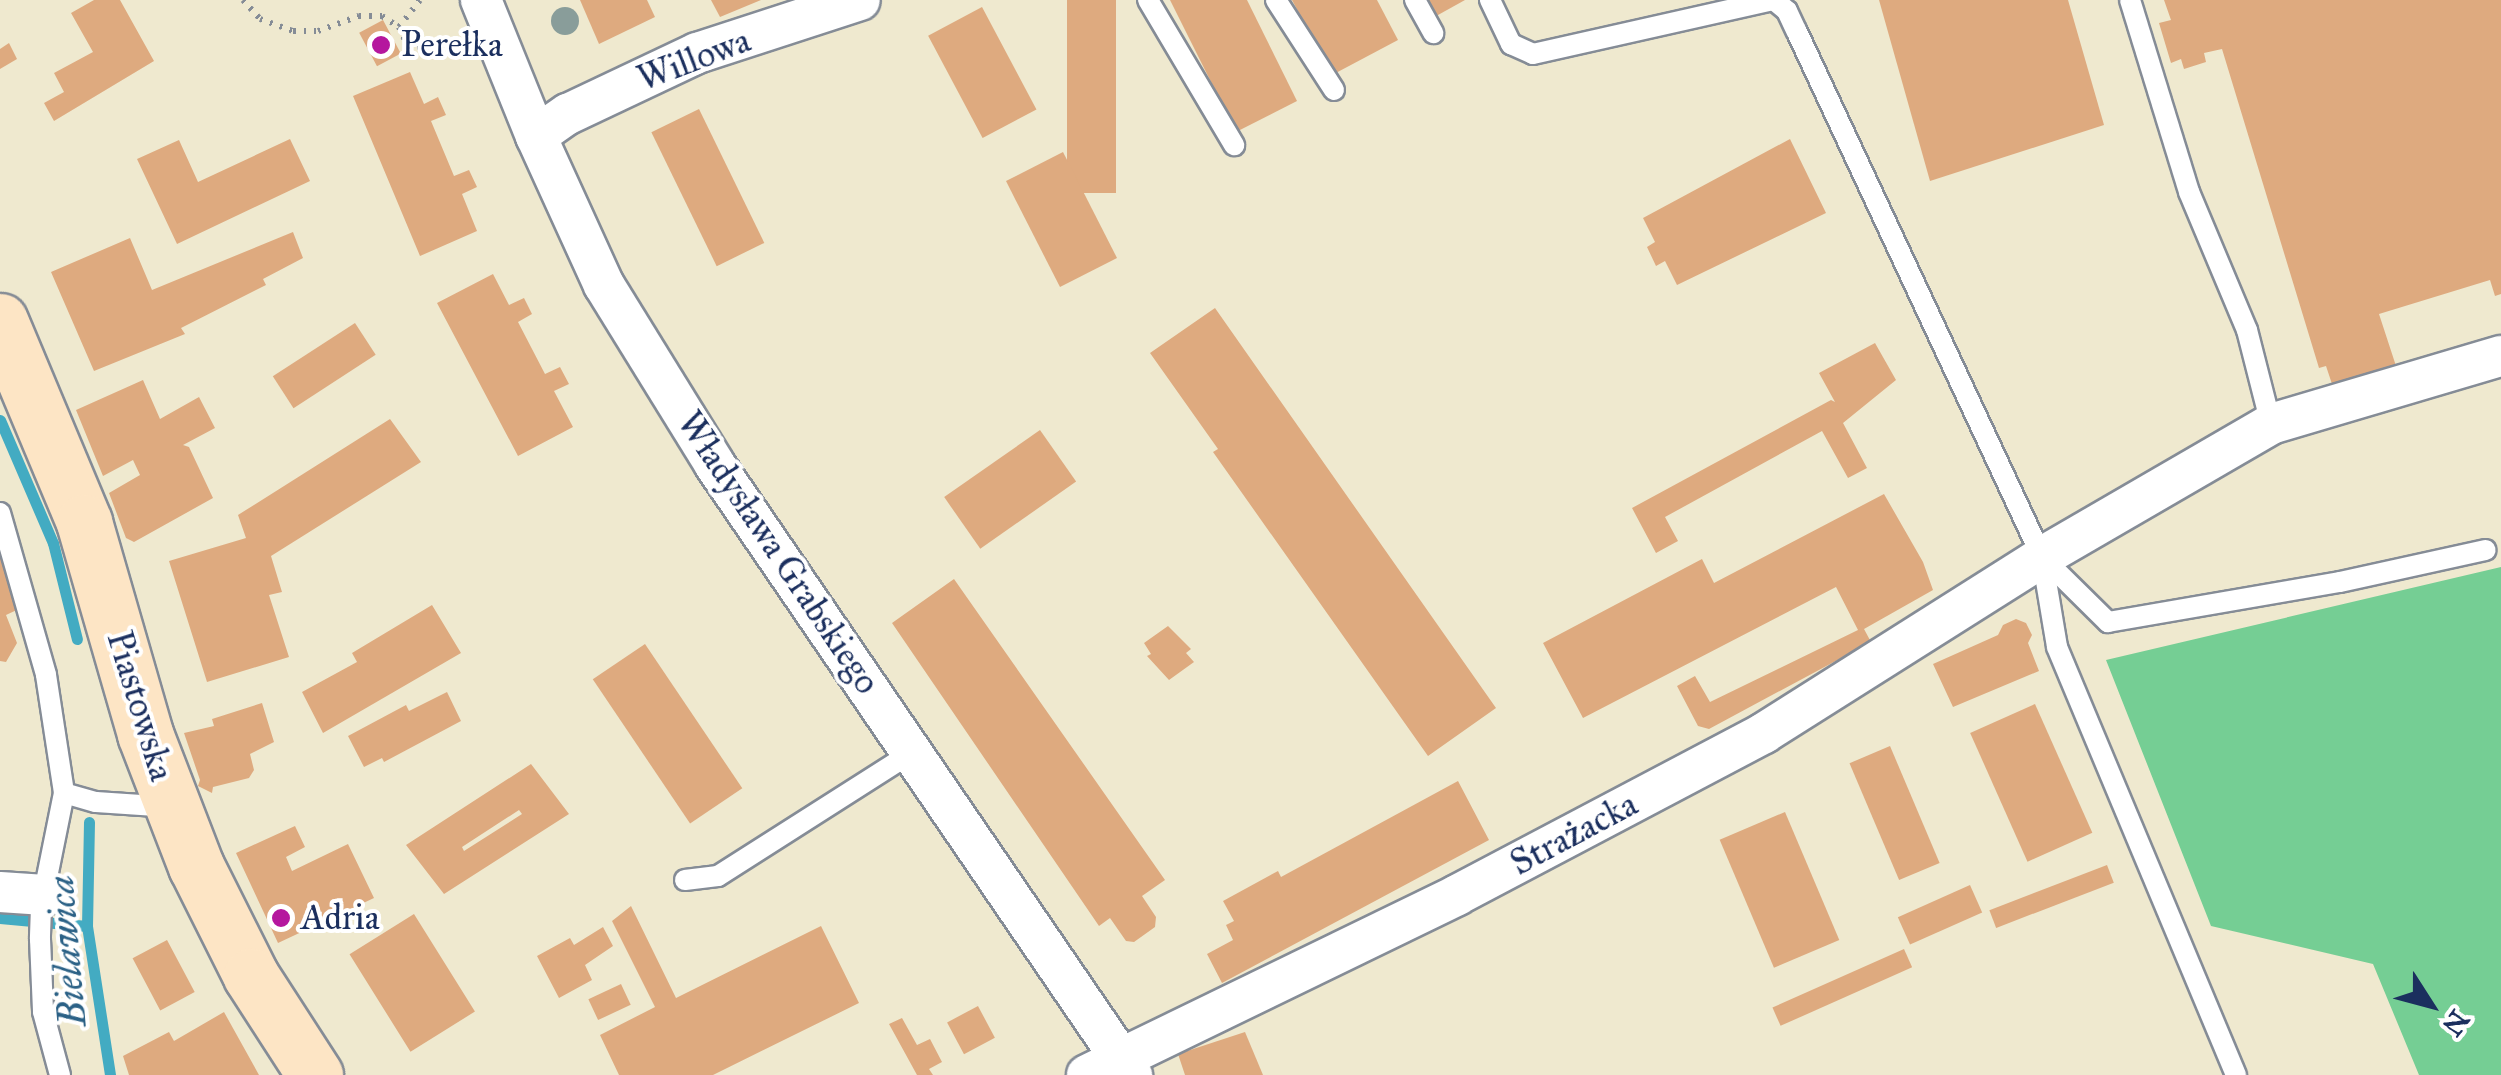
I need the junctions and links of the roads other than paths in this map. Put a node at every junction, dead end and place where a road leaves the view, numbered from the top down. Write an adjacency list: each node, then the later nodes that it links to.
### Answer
1 (481, 0): 11 (street, Władysława Grabskiego)
2 (860, 0): 11 (street, Willowa)
3 (1148, 0): 12 (lane)
4 (1276, 0): 10 (lane)
5 (1415, 0): 9 (lane)
6 (1490, 0): 7 (lane)
7 (1773, 0): 18 (lane)
8 (2130, 0): 15 (lane)
9 (1433, 33)
10 (1334, 90)
11 (536, 136): 19 (street, Władysława Grabskiego)
12 (1234, 145)
13 (0, 321): 21 (main road, Piastowska)
14 (2501, 356): 15 (street, Strażacka)
15 (2271, 424): 18 (street, Strażacka)
16 (0, 513): 20 (lane)
17 (2486, 550): 18 (lane)
18 (2042, 557): 25 (street, Strażacka); 28 (lane)
19 (913, 752): 22 (lane); 25 (street, Władysława Grabskiego)
20 (64, 793): 21 (lane); 24 (lane)
21 (172, 807): 27 (main road, Piastowska)
22 (684, 880)
23 (0, 892): 24 (street)
24 (43, 901): 26 (lane)
25 (1114, 1070)
26 (60, 1075)
27 (315, 1075)
28 (2236, 1075)

